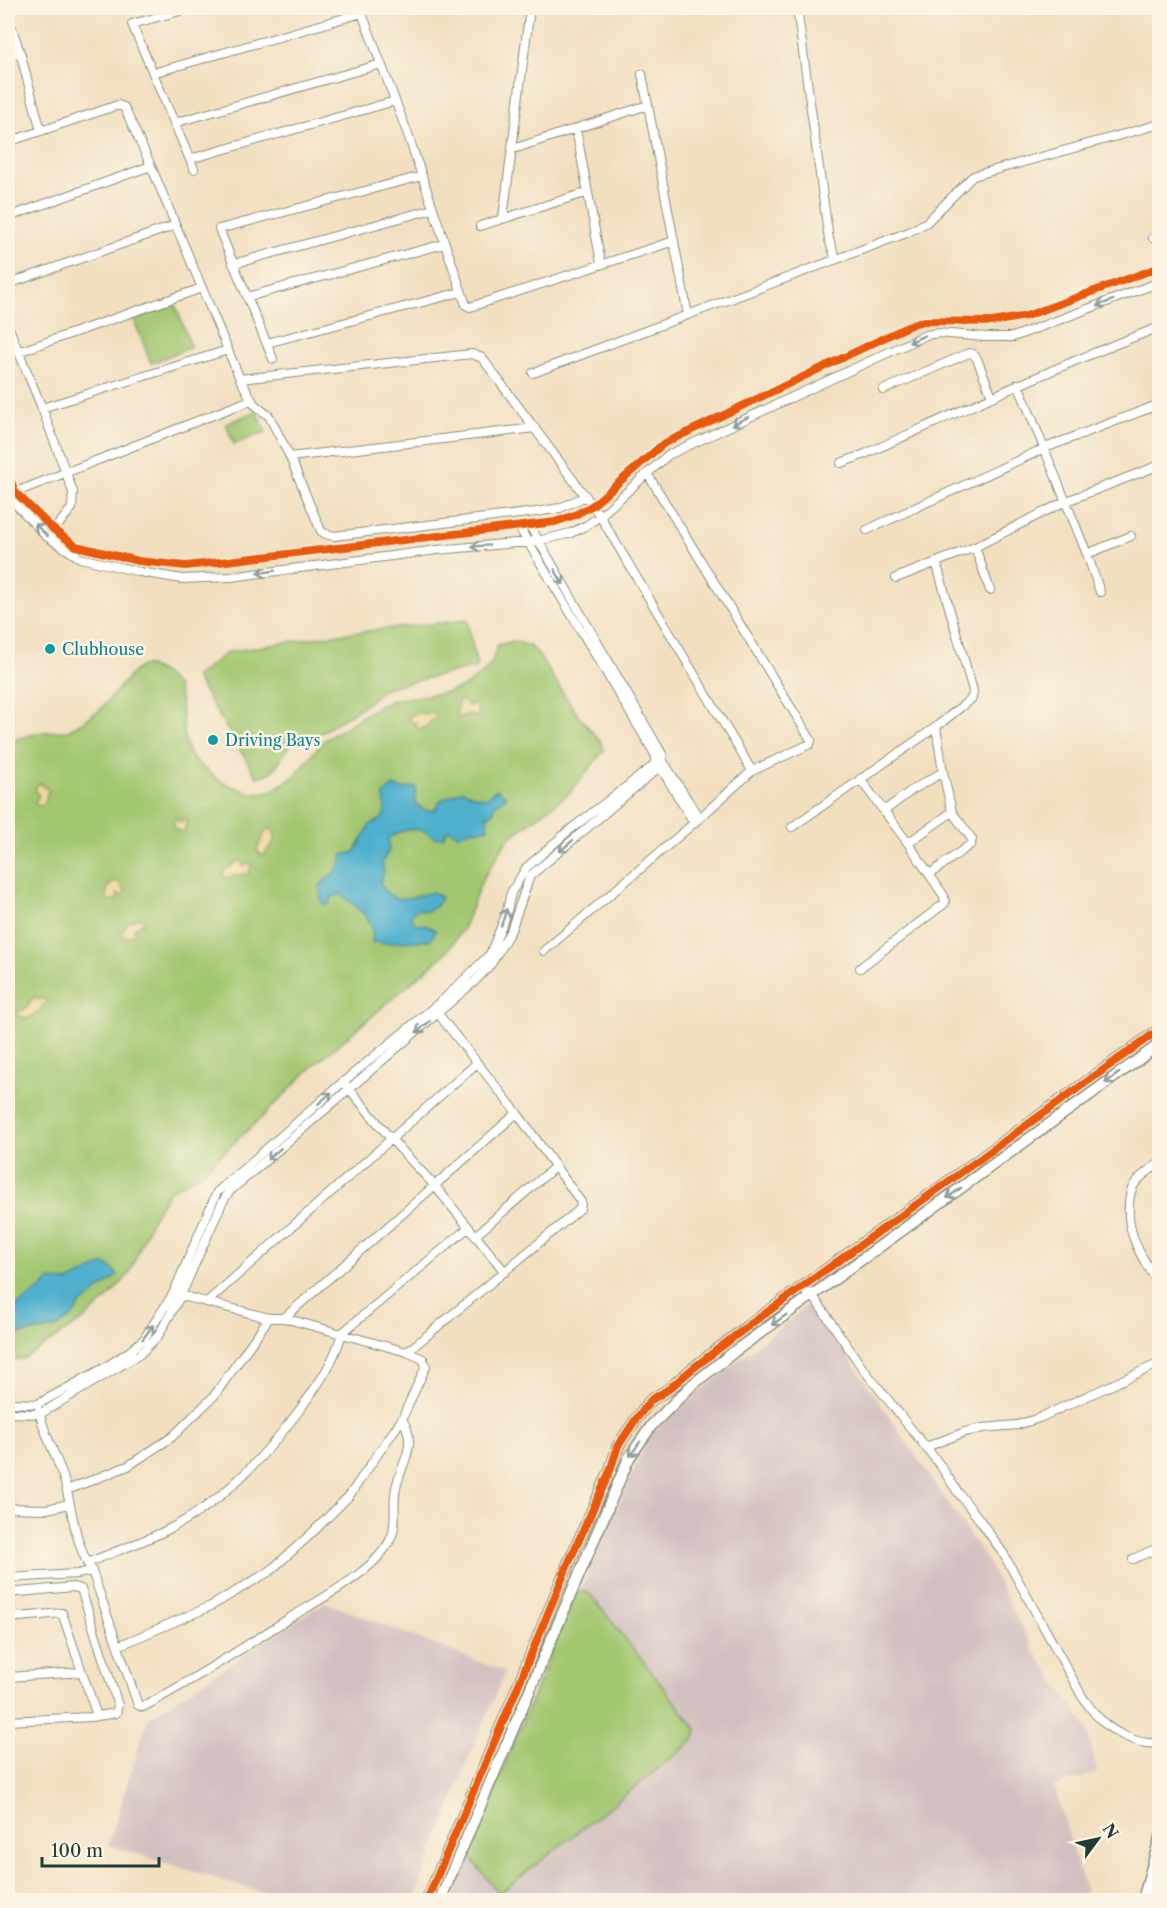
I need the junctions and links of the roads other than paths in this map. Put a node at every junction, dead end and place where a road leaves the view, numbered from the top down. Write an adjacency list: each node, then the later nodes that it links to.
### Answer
1 (191, 8): 9 (street)
2 (530, 8): 18 (street)
3 (797, 8): 31 (street)
4 (361, 10): 8 (street); 9 (street)
5 (8, 17): 6 (street)
6 (20, 52): 7 (street); 16 (street)
7 (8, 56)
8 (381, 64): 11 (street); 13 (street)
9 (153, 73): 13 (street)
10 (642, 74): 12 (street)
11 (395, 100): 19 (street); 22 (street)
12 (648, 105): 15 (street); 29 (street)
13 (174, 123): 19 (street)
14 (1160, 124): 31 (street)
15 (576, 129): 18 (street); 23 (street)
16 (41, 131): 17 (street); 20 (street)
17 (8, 142)
18 (513, 149): 26 (street)
19 (190, 159): 21 (street)
20 (152, 166): 25 (street); 27 (street)
21 (194, 169)
22 (422, 176): 24 (street); 33 (street)
23 (588, 192): 26 (street); 32 (street)
24 (433, 209): 30 (street); 33 (street)
25 (8, 217)
26 (503, 218): 28 (street)
27 (176, 225): 36 (street); 37 (street)
28 (480, 226)
29 (674, 241): 32 (street); 40 (street)
30 (444, 244): 38 (street); 39 (street)
31 (836, 259): 40 (street)
32 (601, 263): 38 (street)
33 (233, 264): 39 (street)
34 (1160, 267): 66 (street)
35 (1160, 282): 62 (street, one-way to 62)
36 (8, 284)
37 (202, 288): 44 (street); 45 (street)
38 (460, 292): 43 (street)
39 (247, 297): 43 (street)
40 (688, 315): 47 (street)
41 (8, 326): 45 (street)
42 (1160, 327): 49 (street)
43 (267, 343): 46 (street)
44 (228, 350): 48 (street); 54 (street)
45 (18, 352): 54 (street)
46 (273, 359)
47 (533, 373)
48 (240, 379): 52 (street); 55 (street)
49 (1018, 384): 51 (street); 56 (street)
50 (883, 390): 51 (street)
51 (992, 396): 58 (street)
52 (251, 400): 57 (street); 60 (street)
53 (1160, 404): 56 (street)
54 (42, 408): 60 (street)
55 (535, 428): 57 (street); 64 (street)
56 (1045, 448): 65 (street); 71 (street)
57 (290, 457): 64 (street)
58 (842, 463)
59 (1160, 465): 65 (street)
60 (66, 471): 63 (street); 70 (street)
61 (8, 473): 63 (street)
62 (647, 473): 67 (street); 85 (street)
63 (10, 494): 70 (street); 79 (street, one-way to 63)
64 (586, 496): 66 (street)
65 (1064, 502): 75 (street); 77 (street)
66 (592, 505): 67 (street); 68 (street)
67 (600, 516): 73 (street); 85 (street)
68 (530, 526): 69 (street); 73 (street)
69 (519, 527): 74 (street); 76 (street)
70 (54, 530): 76 (street)
71 (867, 530)
72 (1131, 536): 77 (street)
73 (538, 541): 74 (street); 84 (street, one-way to 84)
74 (527, 542): 79 (street, one-way to 79); 84 (street)
75 (975, 546): 78 (street); 81 (street)
76 (297, 553): 79 (street)
77 (1087, 554): 82 (street)
78 (936, 562): 80 (street); 83 (street)
79 (300, 568)
80 (896, 578)
81 (990, 590)
82 (1100, 592)
83 (936, 727): 86 (street); 87 (street)
84 (659, 761): 90 (street); 96 (street)
85 (752, 771): 90 (street)
86 (943, 772): 88 (street); 89 (street)
87 (860, 779): 88 (street); 91 (street)
88 (884, 811): 92 (street)
89 (952, 812): 92 (street); 93 (street)
90 (697, 821): 94 (street)
91 (792, 827)
92 (908, 843): 93 (street)
93 (930, 874): 95 (street)
94 (544, 951)
95 (860, 968)
96 (436, 1010): 99 (street); 100 (street)
97 (1160, 1029): 110 (street)
98 (1160, 1044): 112 (street, one-way to 112)
99 (477, 1063): 101 (street); 102 (street)
100 (346, 1086): 102 (street); 111 (street)
101 (518, 1113): 104 (street); 105 (street)
102 (391, 1139): 105 (street); 113 (street)
103 (1160, 1163): 109 (street)
104 (556, 1166): 107 (street); 108 (street)
105 (435, 1186): 106 (street); 115 (street)
106 (468, 1228): 107 (street); 116 (street)
107 (475, 1236): 108 (street)
108 (505, 1272): 117 (street)
109 (1160, 1286)
110 (800, 1288): 112 (street); 139 (street)
111 (177, 1294): 113 (street); 120 (street)
112 (813, 1296): 123 (street); 140 (street, one-way to 140)
113 (207, 1302): 114 (street)
114 (269, 1317): 115 (street); 124 (street)
115 (284, 1318): 116 (street)
116 (342, 1333): 117 (street); 129 (street)
117 (407, 1352): 122 (street)
118 (1160, 1363): 123 (street)
119 (8, 1403): 120 (street)
120 (39, 1409): 121 (street); 124 (street)
121 (8, 1413)
122 (402, 1419): 134 (street); 134 (street)
123 (926, 1447): 141 (street)
124 (67, 1490): 125 (street)
125 (69, 1504): 126 (street); 129 (street)
126 (8, 1508)
127 (1160, 1547): 128 (street)
128 (1133, 1559)
129 (87, 1563): 130 (street)
130 (92, 1571): 131 (street); 134 (street)
131 (8, 1578)
132 (8, 1593): 137 (street)
133 (8, 1618): 135 (street)
134 (118, 1646)
135 (82, 1672): 136 (street); 137 (street)
136 (8, 1677)
137 (97, 1716): 138 (street)
138 (8, 1722)
139 (497, 1738): 140 (street); 144 (street)
140 (508, 1743): 145 (street)
141 (1160, 1743)
142 (1160, 1838): 143 (street)
143 (1155, 1879): 146 (street)
144 (427, 1900)
145 (440, 1900)
146 (1143, 1900)

